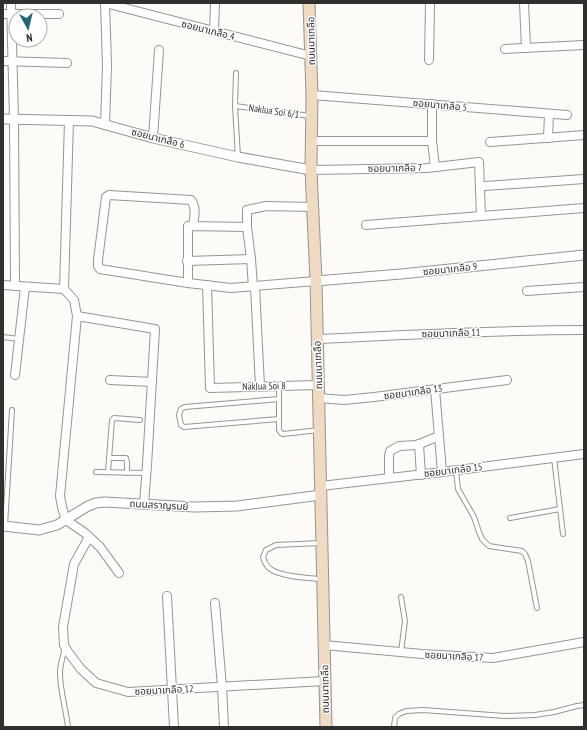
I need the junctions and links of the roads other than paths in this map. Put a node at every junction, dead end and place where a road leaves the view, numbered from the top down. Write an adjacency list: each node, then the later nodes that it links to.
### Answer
1 (11, 3): 7 (street)
2 (105, 3): 9 (street, ซอยนาเกลือ 4); 29 (street)
3 (215, 3): 9 (street)
4 (310, 3): 14 (main road, ถนนนาเกลือ)
5 (430, 3): 15 (street)
6 (524, 3): 11 (street)
7 (7, 14): 8 (street); 17 (street)
8 (59, 14)
9 (214, 32): 14 (street, ซอยนาเกลือ 4)
10 (584, 45): 11 (street)
11 (526, 48): 12 (street)
12 (506, 49)
13 (159, 50): 31 (street)
14 (311, 56): 20 (main road, ถนนนาเกลือ)
15 (429, 60)
16 (3, 61): 17 (street)
17 (12, 61): 18 (street); 27 (street)
18 (67, 63)
19 (236, 73): 22 (lane)
20 (312, 95): 21 (street, ซอยนาเกลือ 5); 25 (main road, ถนนนาเกลือ)
21 (432, 104): 23 (street, ซอยนาเกลือ 5); 34 (street)
22 (235, 106): 25 (lane, Naklua Soi 6/1); 36 (lane)
23 (549, 114): 24 (street, ซอยนาเกลือ 5); 32 (street)
24 (567, 115)
25 (312, 116): 33 (main road, ถนนนาเกลือ)
26 (3, 119): 27 (street, ซอยนาเกลือ 6)
27 (14, 119): 28 (street, ซอยนาเกลือ 6); 54 (street)
28 (69, 121): 29 (street, ซอยนาเกลือ 6); 58 (street)
29 (105, 125): 31 (street, ซอยนาเกลือ 6)
30 (584, 135): 32 (street)
31 (153, 138): 36 (street, ซอยนาเกลือ 6)
32 (548, 138): 35 (street)
33 (312, 141): 34 (street); 38 (main road, ถนนนาเกลือ)
34 (432, 141): 37 (street)
35 (490, 142)
36 (238, 157): 38 (street, ซอยนาเกลือ 6)
37 (435, 167): 38 (street, ซอยนาเกลือ 7); 43 (street, ซอยนาเกลือ 7)
38 (311, 170): 41 (main road, ถนนนาเกลือ)
39 (584, 179): 40 (street)
40 (485, 186)
41 (313, 206): 46 (street); 50 (main road, ถนนนาเกลือ)
42 (584, 208): 43 (street)
43 (481, 216): 44 (street)
44 (366, 225)
45 (193, 226): 46 (street); 49 (street); 51 (street)
46 (247, 227): 48 (street)
47 (584, 255): 50 (street, ซอยนาเกลือ 9)
48 (251, 258): 49 (street); 56 (street)
49 (187, 261): 51 (street)
50 (316, 281): 56 (street); 64 (main road, ถนนนาเกลือ)
51 (188, 283): 53 (street)
52 (3, 285): 54 (street)
53 (207, 285): 56 (street); 70 (street, Naklua Soi 8)
54 (15, 286): 55 (street)
55 (25, 287): 58 (street); 63 (street)
56 (254, 287): 70 (street)
57 (584, 287): 59 (street)
58 (64, 289): 60 (street)
59 (527, 291)
60 (77, 316): 68 (street); 96 (street)
61 (584, 330): 64 (street, ซอยนาเกลือ 11)
62 (3, 337): 63 (lane)
63 (19, 339): 65 (street)
64 (317, 339): 69 (main road, ถนนนาเกลือ)
65 (15, 375)
66 (110, 380): 68 (street)
67 (507, 380): 72 (street, ซอยนาเกลือ 13)
68 (152, 382): 89 (street)
69 (318, 385): 71 (street, Naklua Soi 8); 73 (main road, ถนนนาเกลือ)
70 (260, 386): 71 (street, Naklua Soi 8)
71 (279, 386): 74 (lane)
72 (435, 389): 73 (street, ซอยนาเกลือ 13); 79 (street)
73 (319, 398): 78 (main road, ถนนนาเกลือ)
74 (279, 399): 76 (lane); 76 (lane)
75 (12, 410): 97 (lane)
76 (279, 419): 78 (lane)
77 (140, 420): 82 (lane)
78 (320, 430): 92 (main road, ถนนนาเกลือ)
79 (439, 436): 80 (street); 87 (street)
80 (419, 444): 90 (street); 91 (street)
81 (584, 454): 83 (street, ซอยนาเกลือ 15)
82 (109, 458): 86 (lane); 88 (lane)
83 (554, 458): 84 (street, ซอยนาเกลือ 15); 94 (lane)
84 (456, 470): 87 (street, ซอยนาเกลือ 15); 106 (lane)
85 (96, 472): 86 (lane)
86 (108, 472): 88 (lane)
87 (442, 472): 90 (street, ซอยนาเกลือ 15)
88 (127, 473): 89 (lane)
89 (146, 473): 93 (street)
90 (421, 475): 91 (street, ซอยนาเกลือ 15)
91 (389, 478): 92 (street, ซอยนาเกลือ 15)
92 (321, 491): 93 (street, ถนนสราญรมย์); 100 (main road, ถนนนาเกลือ)
93 (144, 504): 96 (street, ถนนสราญรมย์)
94 (560, 510): 95 (lane); 98 (lane)
95 (510, 518)
96 (66, 520): 97 (street, ถนนสราญรมย์); 99 (street)
97 (4, 526)
98 (563, 534)
99 (89, 537): 101 (street); 109 (street, ซอยนาเกลือ 12)
100 (322, 543): 102 (main road, ถนนนาเกลือ); 102 (lane)
101 (120, 573)
102 (323, 579): 108 (main road, ถนนนาเกลือ)
103 (167, 596): 113 (street)
104 (401, 597): 110 (lane)
105 (215, 603): 112 (street)
106 (537, 608)
107 (584, 642): 110 (street, ซอยนาเกลือ 17)
108 (324, 645): 110 (street, ซอยนาเกลือ 17); 111 (main road, ถนนนาเกลือ)
109 (66, 647): 113 (street, ซอยนาเกลือ 12); 115 (lane)
110 (401, 652)
111 (324, 681): 112 (street, ซอยนาเกลือ 12); 118 (main road, ถนนนาเกลือ)
112 (222, 687): 113 (street, ซอยนาเกลือ 12); 117 (street)
113 (172, 690): 116 (street)
114 (584, 706): 119 (lane)
115 (68, 727)
116 (174, 727)
117 (224, 727)
118 (326, 727)
119 (394, 727)

